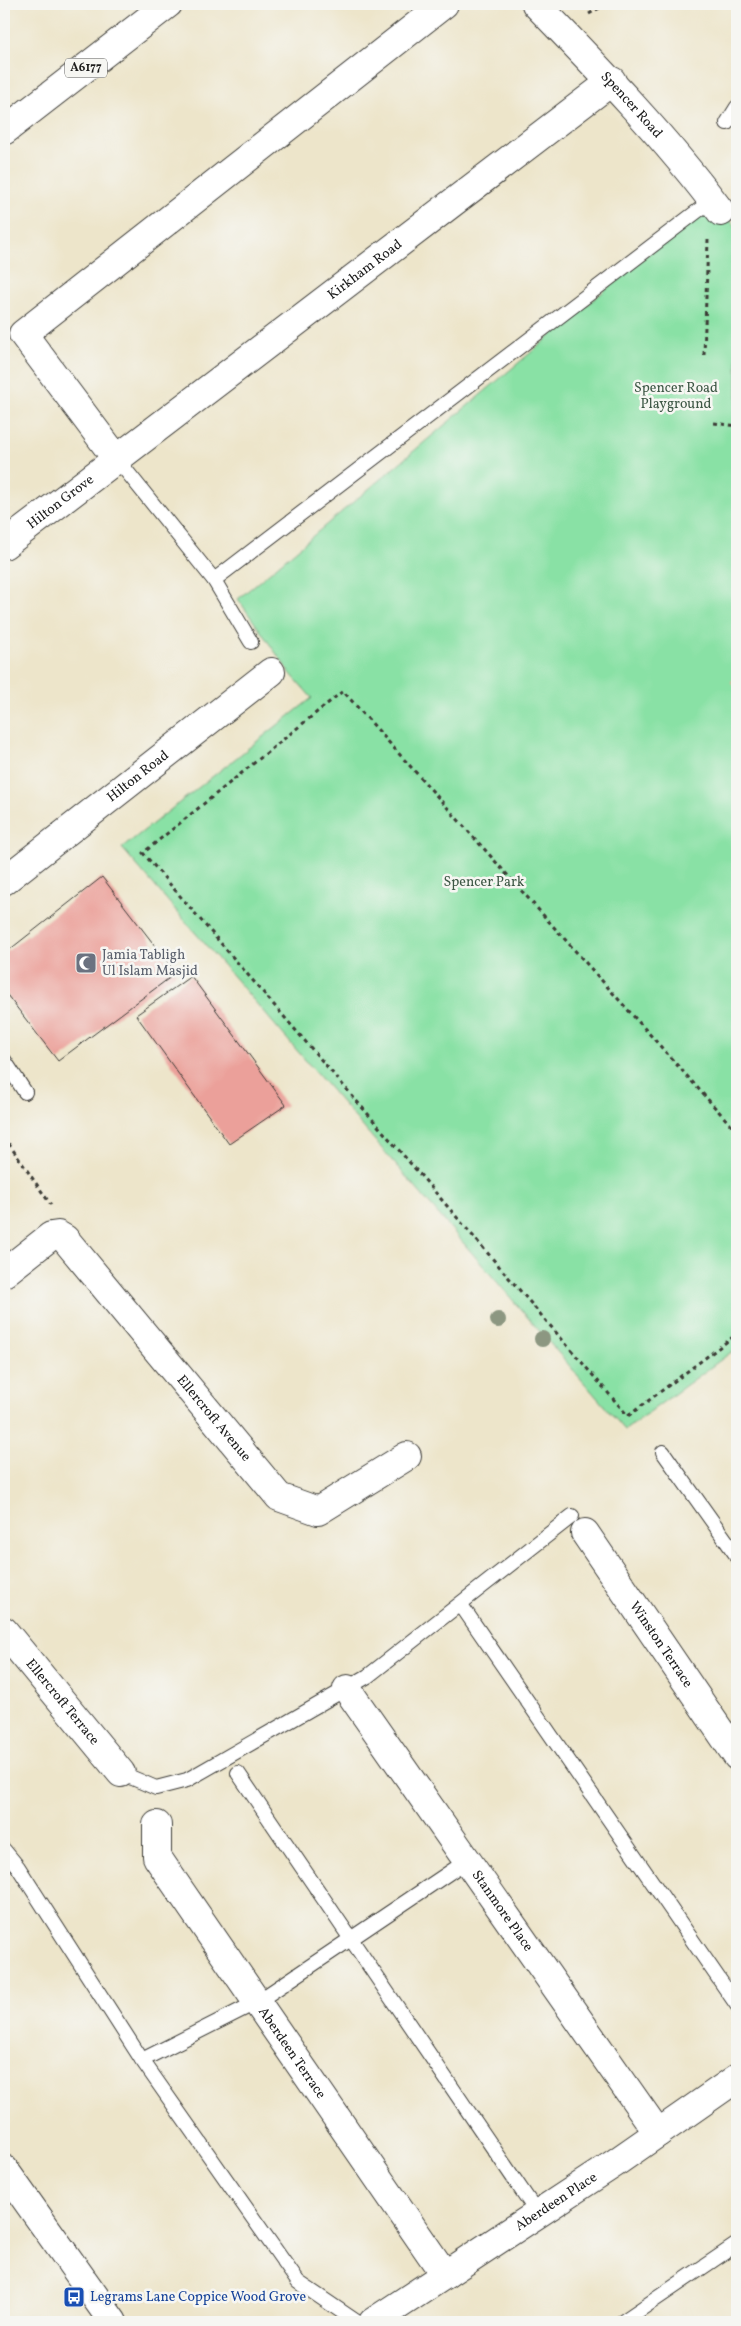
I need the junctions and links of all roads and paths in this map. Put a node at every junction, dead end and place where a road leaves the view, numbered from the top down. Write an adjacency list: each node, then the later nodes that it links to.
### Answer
1 (168, 4): 7 (street, A6177)
2 (444, 4): 12 (street)
3 (536, 4): 4 (street, Spencer Road)
4 (612, 81): 8 (street, Spencer Road); 12 (street, Kirkham Road)
5 (737, 107): 6 (lane)
6 (727, 124)
7 (4, 131)
8 (714, 215): 9 (path); 14 (lane)
9 (704, 354)
10 (714, 423): 11 (path)
11 (737, 426)
12 (116, 458): 13 (street, Hilton Grove); 14 (lane)
13 (4, 545)
14 (214, 580): 15 (lane)
15 (251, 642)
16 (271, 672): 17 (street, Hilton Road)
17 (4, 881)
18 (4, 1060): 19 (lane)
19 (25, 1092)
20 (737, 1132): 24 (path)
21 (4, 1137): 22 (path)
22 (53, 1236): 23 (street); 26 (street, Ellercroft Avenue)
23 (4, 1273)
24 (737, 1334)
25 (663, 1452): 28 (lane)
26 (407, 1456)
27 (579, 1525): 29 (lane); 32 (street, Winston Terrace)
28 (737, 1556)
29 (461, 1605): 31 (lane); 40 (lane)
30 (4, 1631): 33 (street, Ellercroft Terrace)
31 (347, 1689): 33 (lane); 37 (street, Stanmore Place)
32 (737, 1756)
33 (121, 1773)
34 (238, 1773): 38 (lane)
35 (157, 1825): 39 (street, Aberdeen Terrace)
36 (4, 1850): 41 (lane)
37 (468, 1860): 38 (lane); 43 (street, Stanmore Place)
38 (351, 1940): 39 (lane); 45 (lane)
39 (257, 2002): 41 (lane); 47 (street, Aberdeen Terrace)
40 (737, 2004)
41 (142, 2060): 49 (lane)
42 (737, 2078): 43 (street, Aberdeen Place)
43 (658, 2133): 45 (street, Aberdeen Place)
44 (4, 2169): 48 (street)
45 (538, 2214): 47 (street, Aberdeen Place)
46 (737, 2244): 51 (lane)
47 (445, 2274): 50 (street, Aberdeen Place)
48 (112, 2322)
49 (357, 2322)
50 (373, 2322)
51 (622, 2322)

